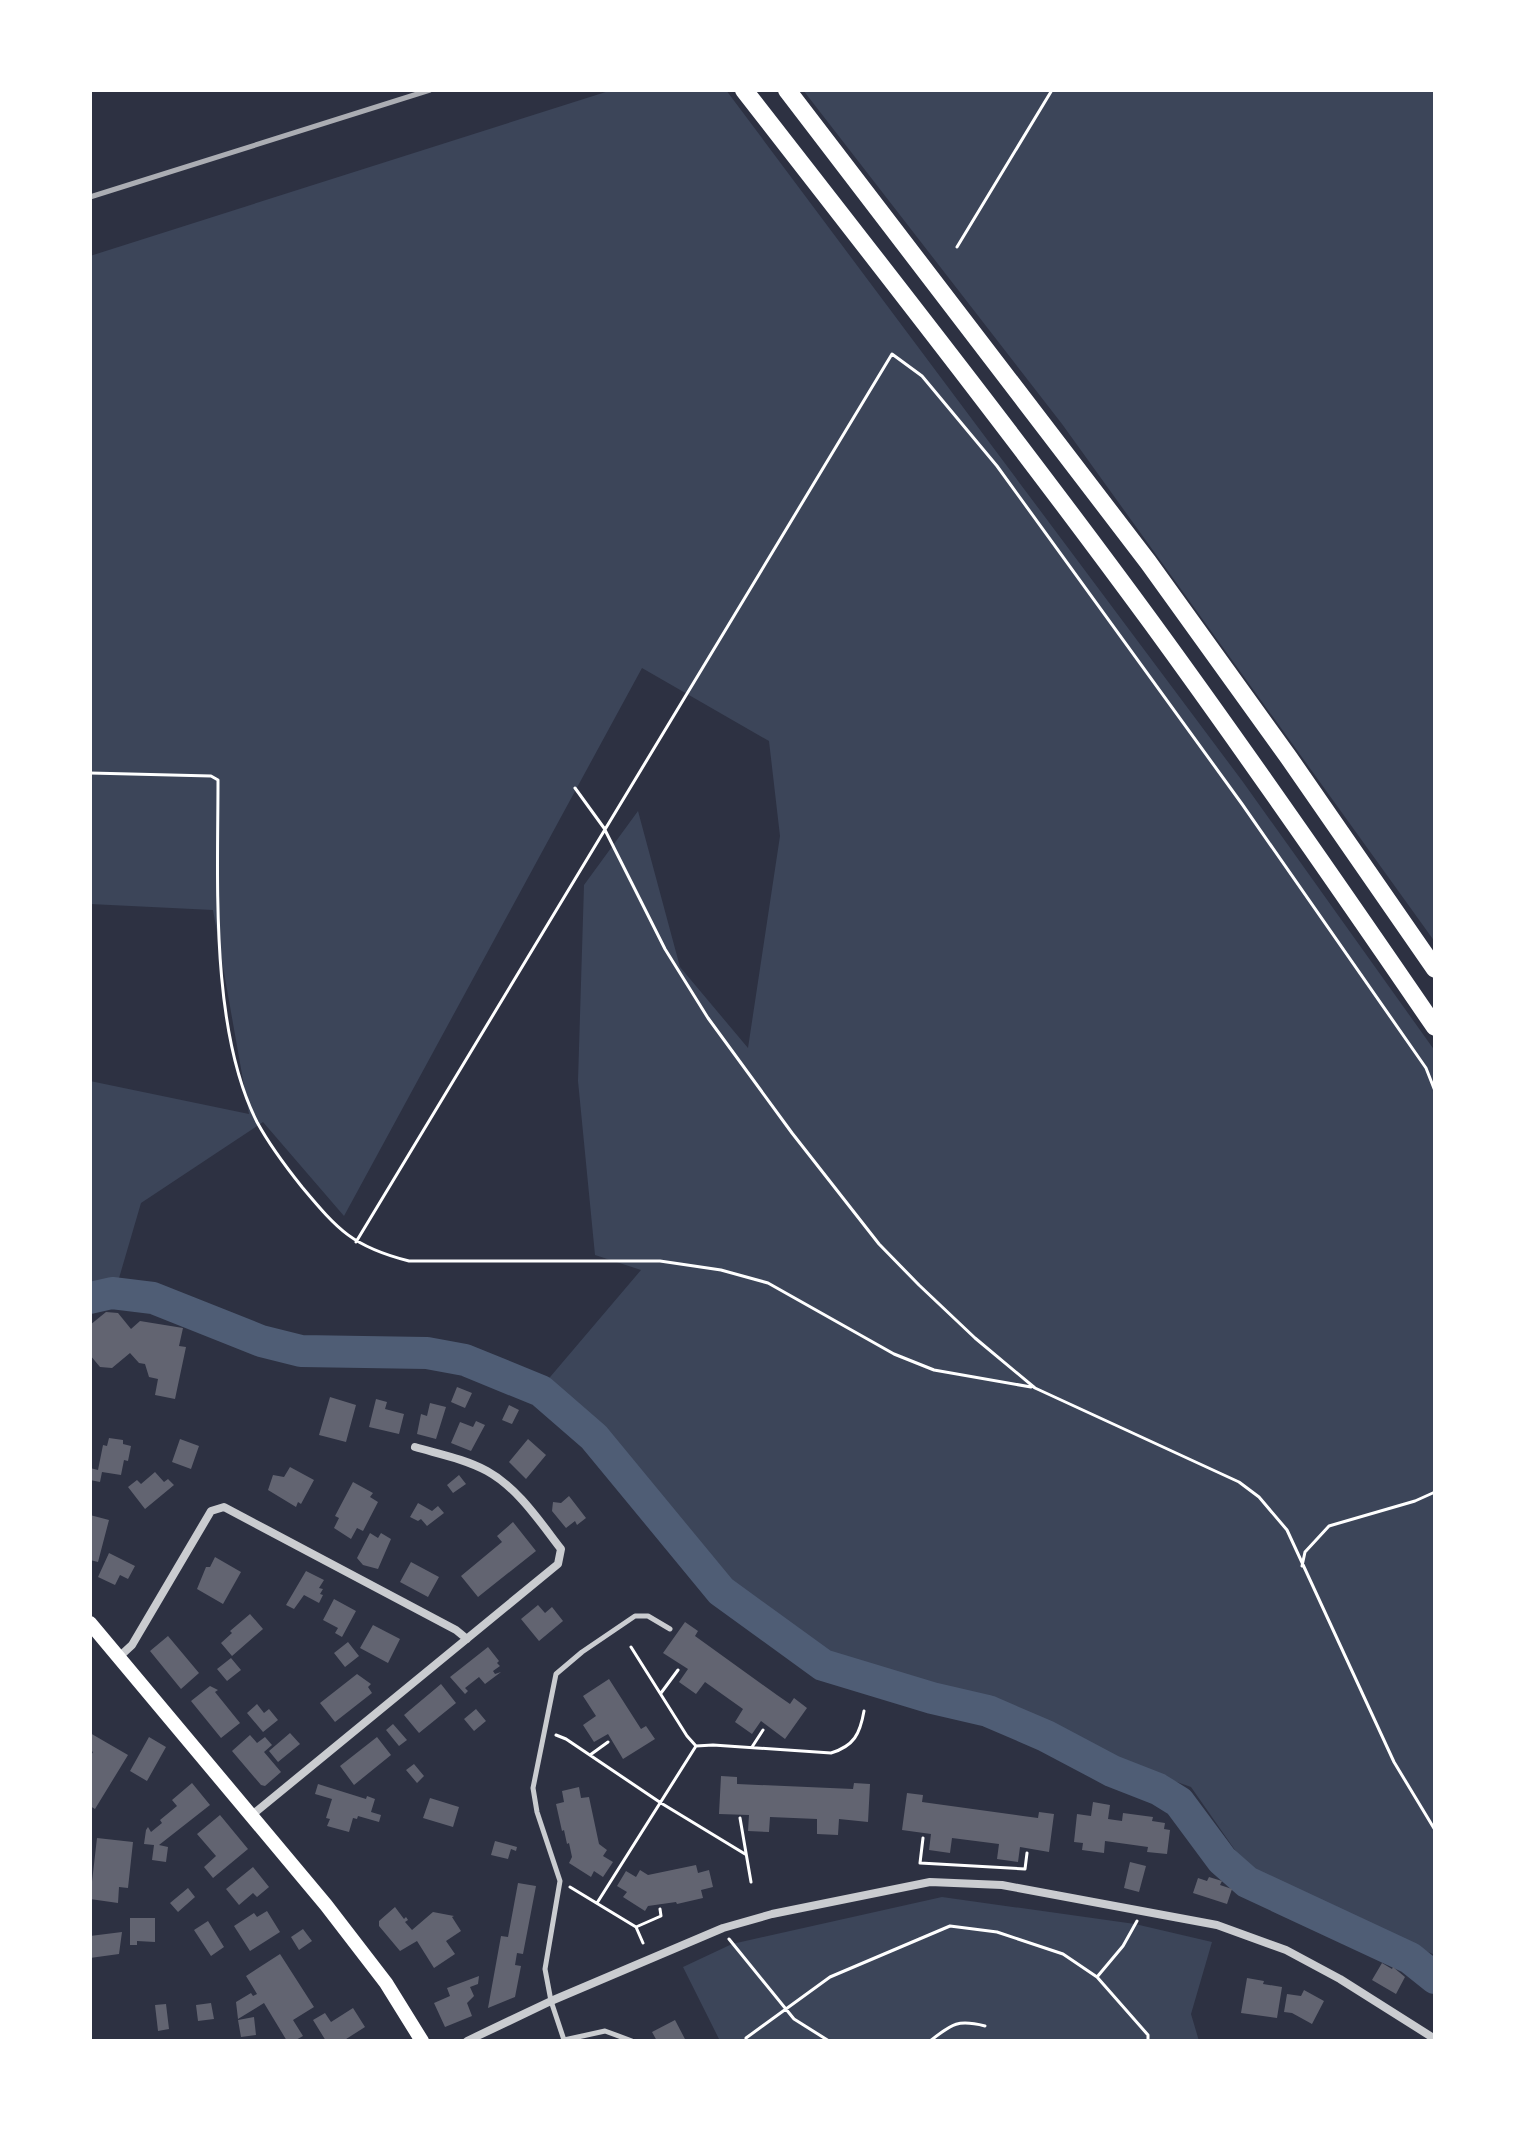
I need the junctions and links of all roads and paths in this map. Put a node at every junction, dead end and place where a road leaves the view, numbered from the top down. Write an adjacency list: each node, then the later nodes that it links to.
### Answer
1 (744, 90): 9 (highway)
2 (787, 90): 8 (highway)
3 (1052, 90): 4 (path)
4 (957, 247)
5 (90, 773): 11 (path)
6 (575, 788): 7 (path)
7 (604, 828): 10 (path); 11 (path); 12 (path)
8 (1435, 969)
9 (1435, 1027)
10 (1435, 1091)
11 (356, 1242): 12 (path)
12 (1035, 1388): 15 (path)
13 (415, 1447): 18 (street)
14 (1435, 1492): 15 (path)
15 (1302, 1566): 33 (path)
16 (90, 1623): 20 (main road)
17 (670, 1629): 25 (lane)
18 (467, 1639): 20 (street); 31 (street)
19 (631, 1647): 22 (path)
20 (119, 1657): 31 (main road)
21 (678, 1670): 22 (path)
22 (660, 1694): 27 (path)
23 (864, 1711): 28 (path)
24 (763, 1730): 28 (path)
25 (545, 1732): 29 (path); 37 (lane)
26 (608, 1742): 29 (path)
27 (696, 1746): 28 (path); 30 (path)
28 (752, 1748)
29 (590, 1755): 30 (path)
30 (661, 1803): 36 (path); 39 (path)
31 (252, 1815): 50 (main road)
32 (740, 1818): 36 (path)
33 (1435, 1830)
34 (923, 1838): 35 (path)
35 (1027, 1853)
36 (745, 1854): 38 (path)
37 (560, 1881): 39 (path); 46 (lane)
38 (751, 1882)
39 (597, 1903): 42 (path)
40 (660, 1909): 42 (path)
41 (1141, 1910): 43 (street); 45 (path); 49 (street)
42 (636, 1927): 44 (path)
43 (723, 1928): 46 (street); 47 (path)
44 (643, 1943)
45 (1097, 1977): 47 (path); 57 (path)
46 (551, 2001): 51 (street); 52 (lane)
47 (785, 2008): 54 (path); 55 (path)
48 (985, 2026): 56 (path)
49 (1435, 2039)
50 (422, 2041)
51 (467, 2041)
52 (564, 2041): 53 (lane)
53 (632, 2041)
54 (746, 2041)
55 (829, 2041)
56 (930, 2041)
57 (1148, 2041)

